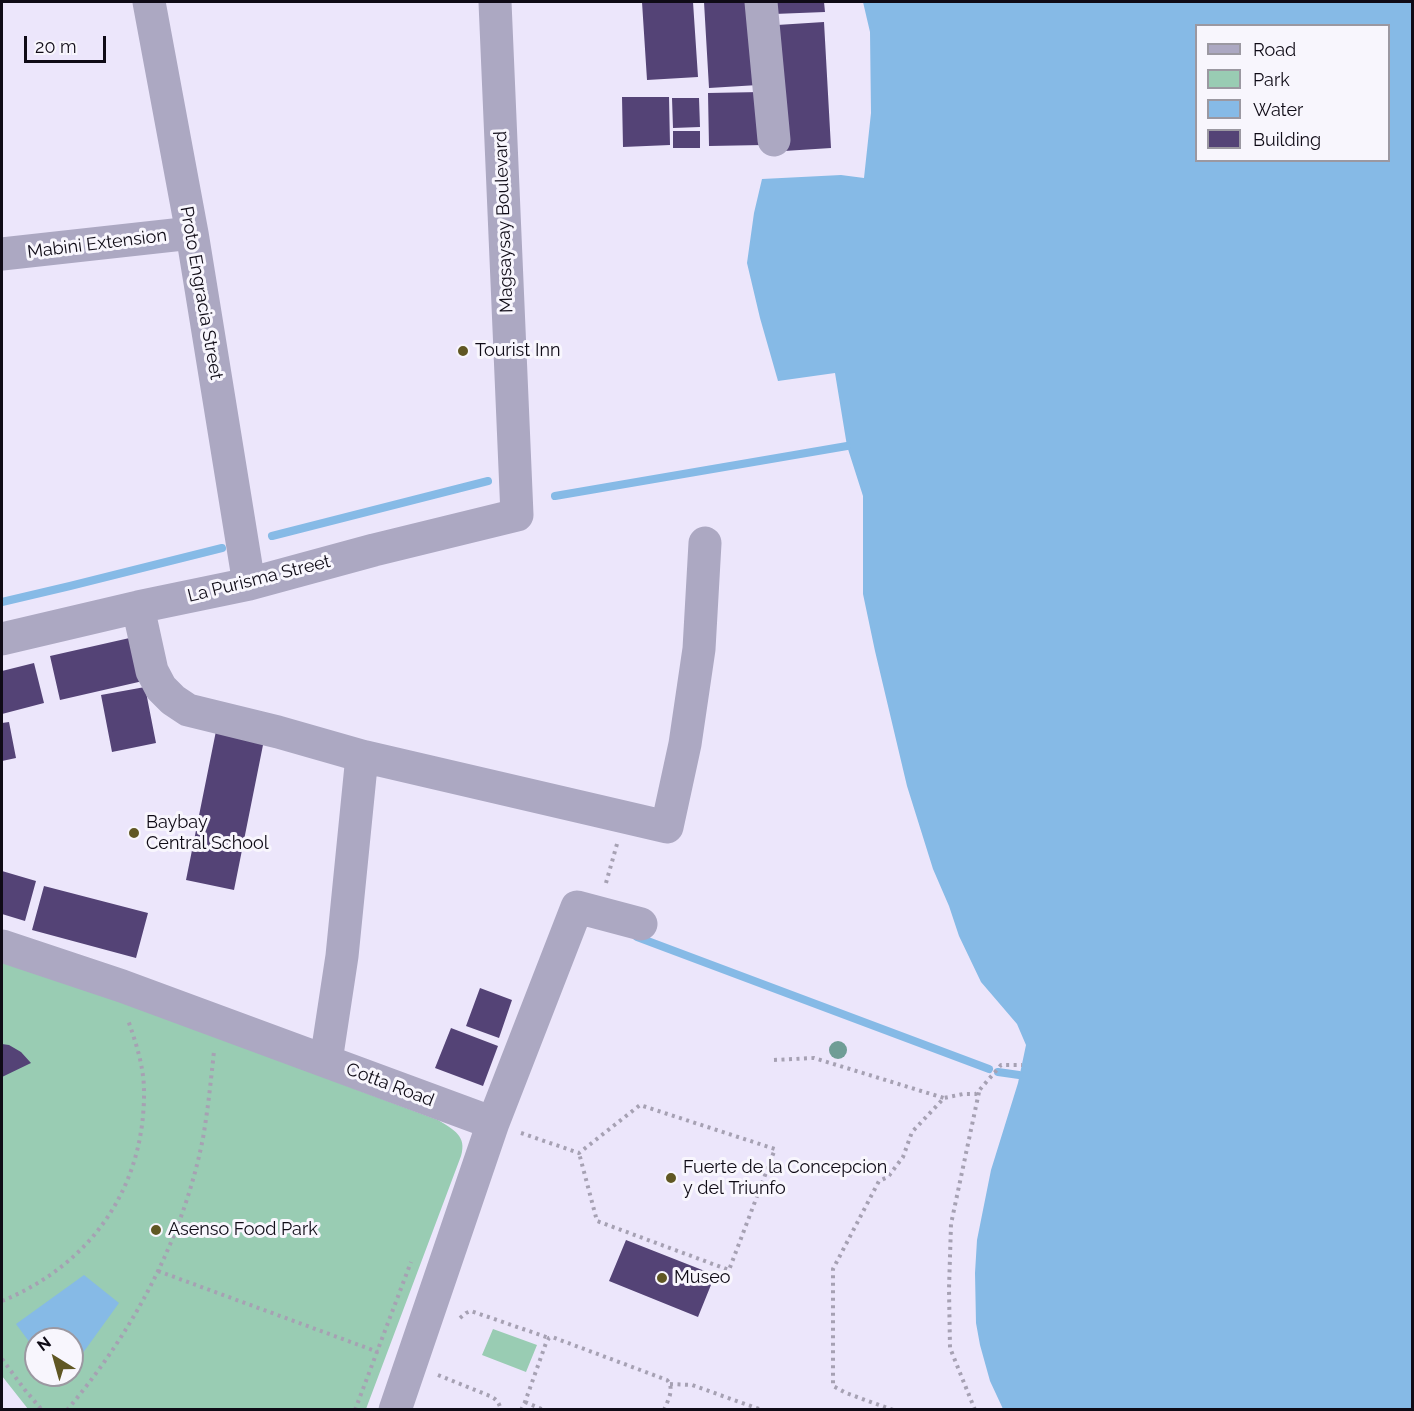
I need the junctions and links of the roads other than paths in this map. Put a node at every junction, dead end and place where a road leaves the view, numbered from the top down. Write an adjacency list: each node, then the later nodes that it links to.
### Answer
1 (149, 2): 5 (street, Proto Engracia Street)
2 (495, 2): 7 (street, Magsaysay Boulevard)
3 (761, 2): 4 (street)
4 (774, 140)
5 (192, 233): 6 (street, Mabini Extension); 9 (street, Proto Engracia Street)
6 (2, 254)
7 (517, 515): 9 (street, La Purisma Street)
8 (705, 543): 12 (street)
9 (249, 584): 10 (street, La Purisma Street)
10 (138, 607): 11 (street, La Purisma Street); 12 (street)
11 (2, 639)
12 (362, 756): 15 (street)
13 (641, 924): 16 (street)
14 (2, 946): 15 (street, Cotta Road)
15 (326, 1061): 16 (street, Cotta Road)
16 (493, 1123): 17 (street)
17 (395, 1410)

